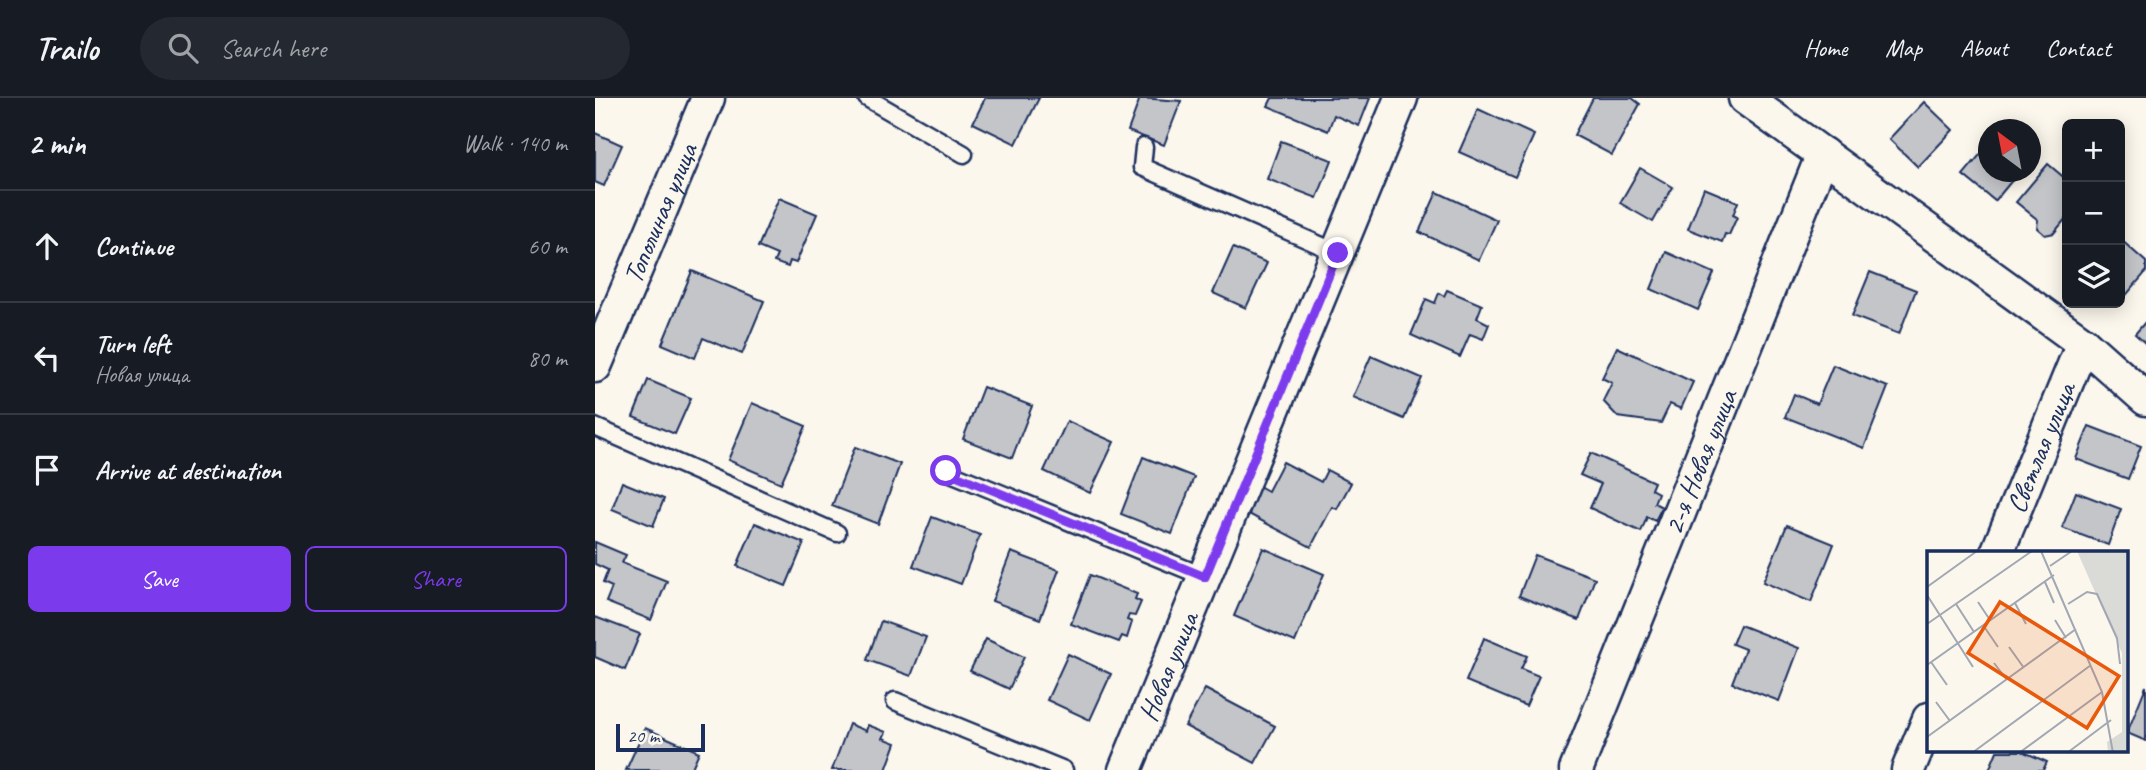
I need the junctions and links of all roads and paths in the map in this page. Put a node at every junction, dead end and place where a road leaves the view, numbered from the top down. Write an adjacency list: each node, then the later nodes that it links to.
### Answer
1 (708, 98): 9 (street, Тополиная улица)
2 (867, 98): 6 (lane)
3 (1402, 98): 8 (street, Новая улица)
4 (1745, 98): 7 (street)
5 (1144, 147): 8 (lane)
6 (964, 154)
7 (1823, 154): 10 (street); 22 (street, 2-я Новая улица)
8 (1338, 253): 17 (street, Новая улица)
9 (603, 326): 11 (street, Тополиная улица)
10 (2083, 343): 12 (street); 16 (street, Светлая улица)
11 (595, 366)
12 (2146, 399)
13 (595, 427): 15 (lane)
14 (946, 471): 17 (lane)
15 (837, 533)
16 (1998, 551)
17 (1205, 577): 21 (street, Новая улица)
18 (895, 701): 20 (lane)
19 (1927, 724): 23 (street)
20 (1064, 770)
21 (1125, 770)
22 (1576, 770)
23 (1908, 770)

